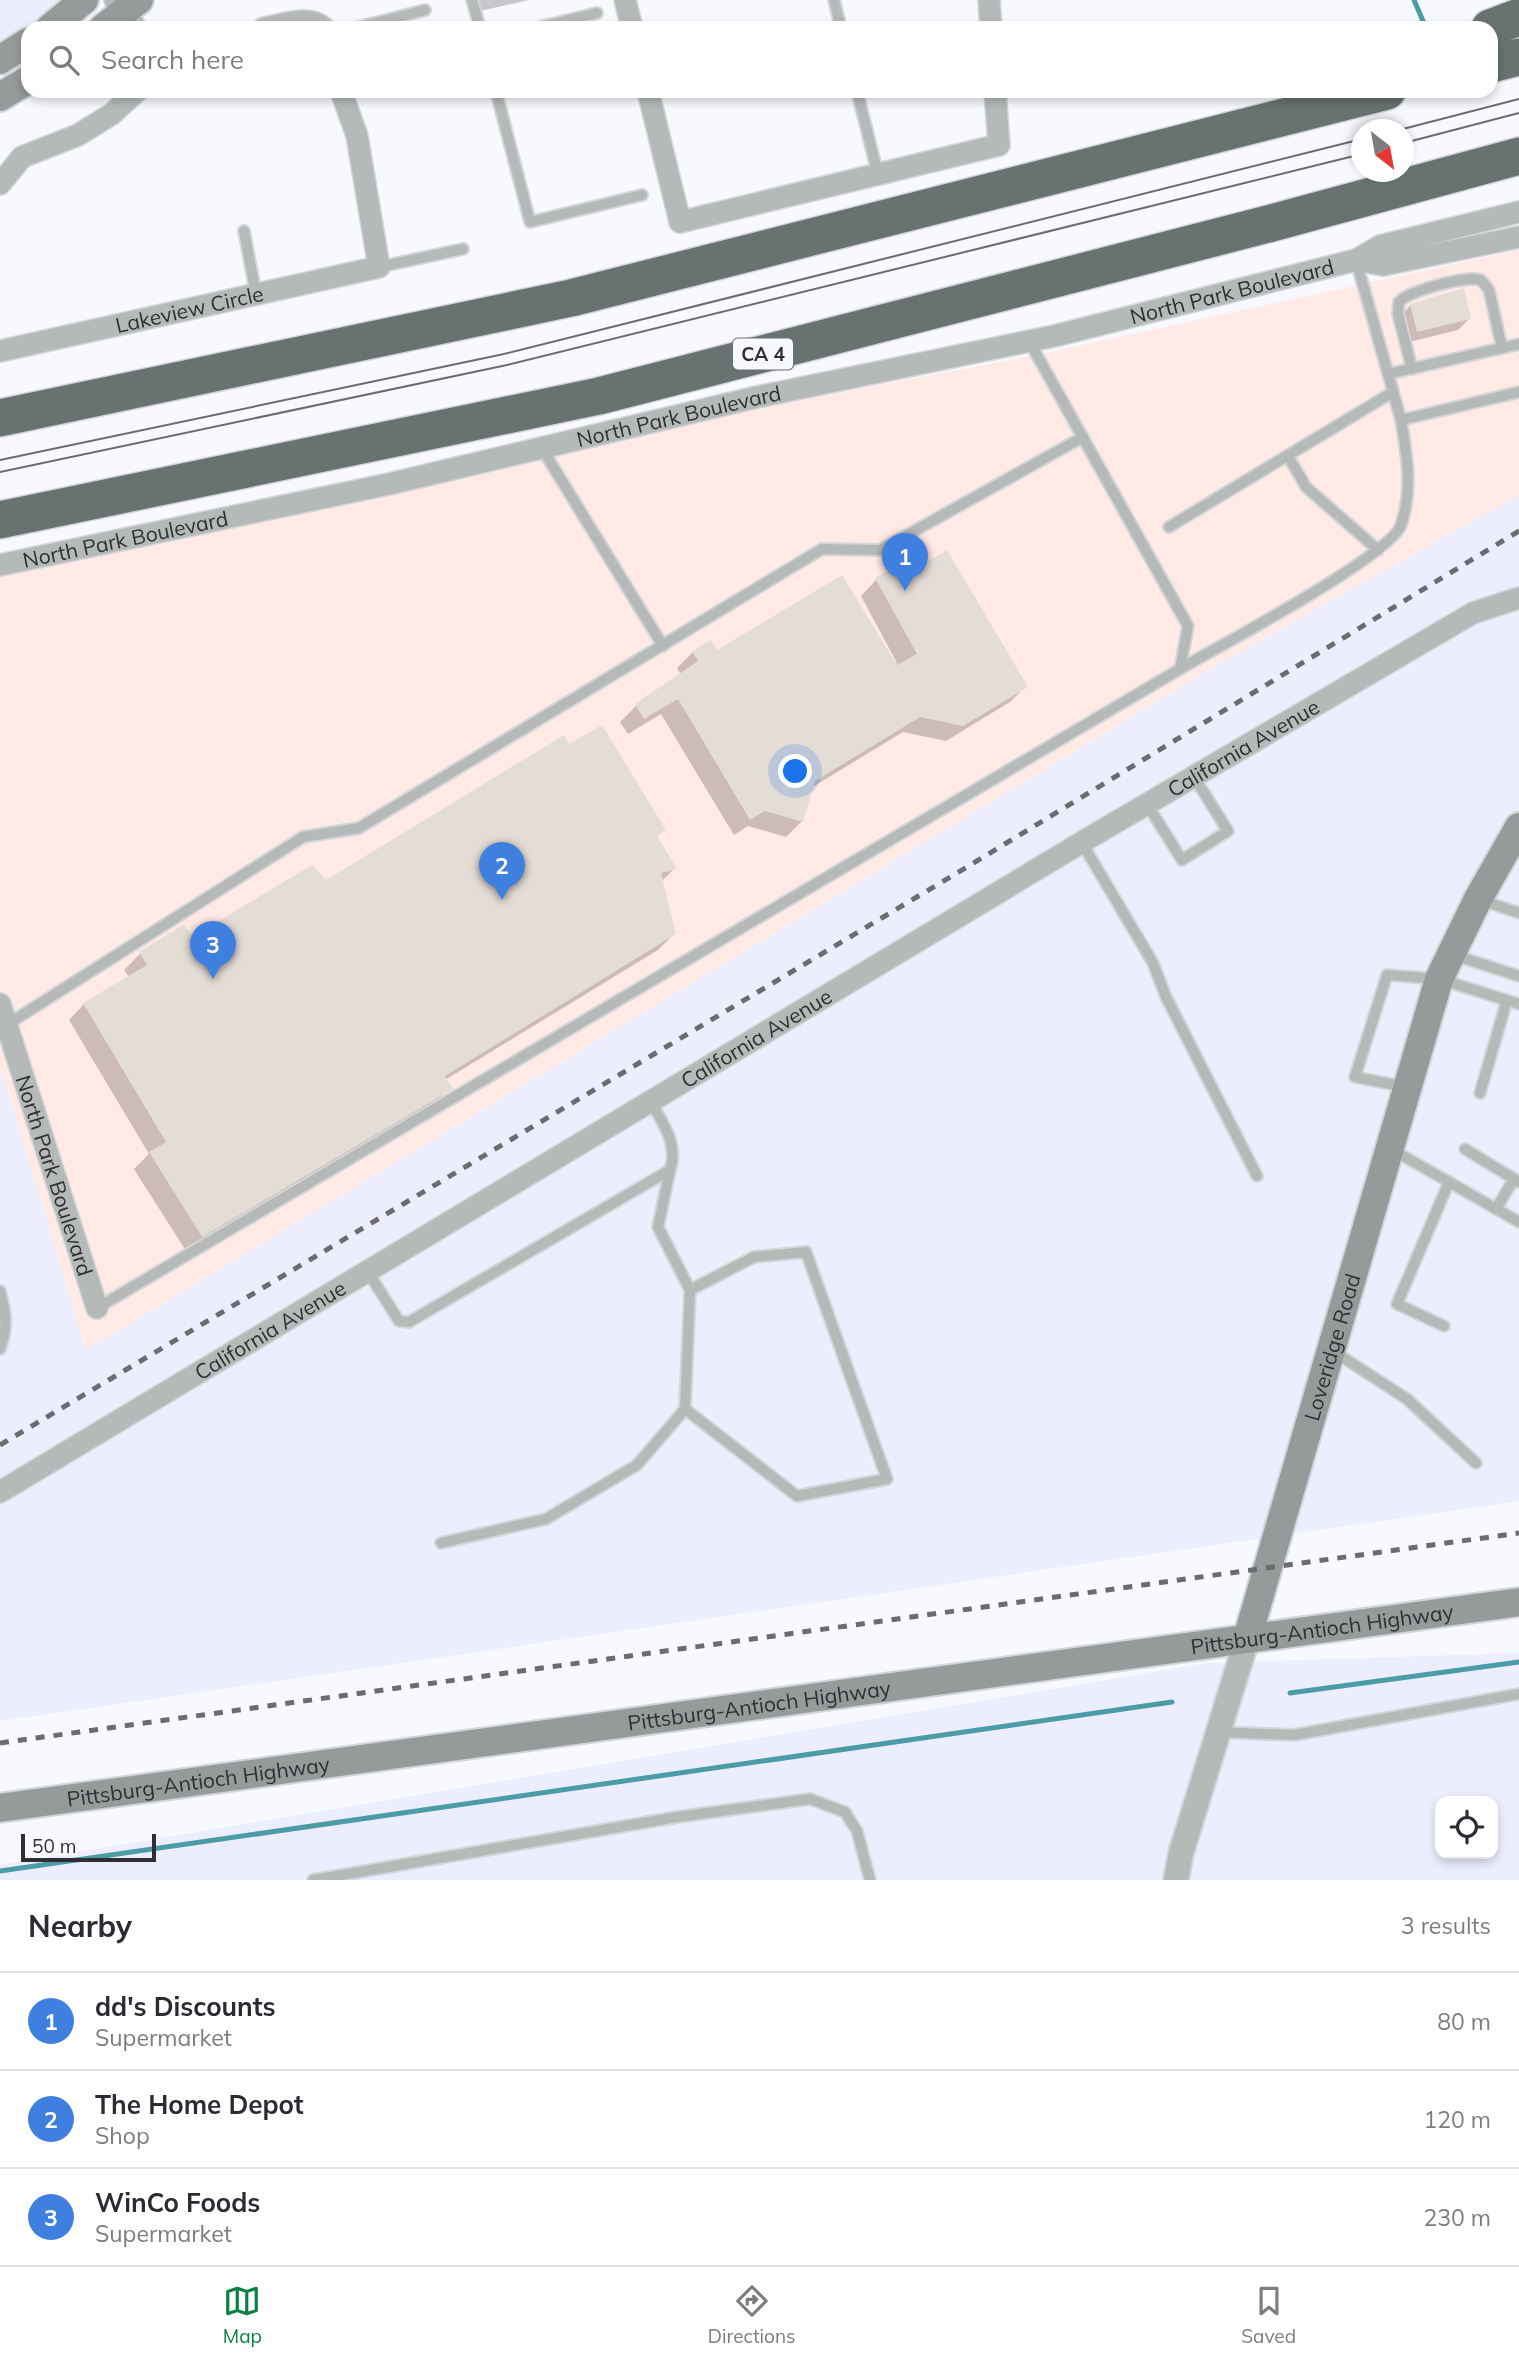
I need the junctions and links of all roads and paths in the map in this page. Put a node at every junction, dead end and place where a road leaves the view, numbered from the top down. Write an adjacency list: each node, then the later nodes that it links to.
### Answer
1 (85, 0): 9 (main road)
2 (472, 0): 11 (lane)
3 (625, 0): 13 (street)
4 (834, 0): 14 (lane)
5 (989, 0): 15 (street)
6 (425, 10): 10 (lane)
7 (597, 13): 12 (lane)
8 (1519, 18): 16 (highway)
9 (59, 21)
10 (382, 21)
11 (478, 21)
12 (564, 21)
13 (630, 21)
14 (839, 21)
15 (990, 21)
16 (1498, 25)
17 (21, 47): 19 (main road)
18 (1519, 57): 20 (highway)
19 (0, 61)
20 (1498, 62)
21 (21, 84): 22 (main road)
22 (0, 97)
23 (129, 98): 33 (street)
24 (343, 98): 41 (street)
25 (498, 98): 34 (lane)
26 (650, 98): 32 (street)
27 (859, 98): 32 (lane)
28 (996, 98): 32 (street)
29 (1264, 98): 35 (highway)
30 (1360, 98): 35 (highway)
31 (1519, 156): 56 (highway, CA 4)
32 (878, 175)
33 (0, 184)
34 (642, 195)
35 (979, 196): 51 (highway)
36 (1515, 213): 38 (lane); 40 (street, North Park Boulevard)
37 (244, 232): 42 (lane)
38 (1518, 241): 40 (street, North Park Boulevard)
39 (463, 249): 41 (lane, Lakeview Circle)
40 (1356, 260): 43 (street, North Park Boulevard); 48 (lane)
41 (379, 267): 42 (street, Lakeview Circle)
42 (256, 294): 46 (street, Lakeview Circle)
43 (1029, 341): 53 (lane); 54 (street, North Park Boulevard)
44 (1519, 344): 45 (lane)
45 (1502, 348): 47 (lane); 47 (lane)
46 (0, 351)
47 (1412, 369): 48 (lane)
48 (1388, 374): 50 (lane)
49 (1519, 392): 52 (lane)
50 (1393, 393): 52 (lane); 55 (lane)
51 (0, 418)
52 (1401, 420): 58 (lane)
53 (1083, 437): 61 (lane); 62 (lane)
54 (541, 447): 59 (street, North Park Boulevard); 61 (lane)
55 (1288, 456): 57 (lane); 58 (lane)
56 (0, 520)
57 (1169, 527)
58 (1378, 550): 62 (lane)
59 (0, 565)
60 (1519, 598): 63 (street, California Avenue)
61 (663, 646): 74 (lane)
62 (1180, 669): 89 (lane)
63 (1194, 777): 64 (street, California Avenue); 64 (lane)
64 (1147, 804): 66 (street, California Avenue)
65 (1515, 842): 67 (main road, Loveridge Road)
66 (1082, 843): 77 (street, California Avenue); 81 (lane)
67 (1478, 899): 68 (lane); 69 (main road, Loveridge Road)
68 (1519, 913)
69 (1451, 954): 70 (lane); 71 (main road, Loveridge Road)
70 (1519, 976)
71 (1439, 979): 72 (lane); 75 (main road, Loveridge Road); 75 (lane)
72 (1507, 1000): 73 (lane); 76 (lane)
73 (1519, 1004)
74 (4, 1014): 89 (street, North Park Boulevard)
75 (1406, 1087): 78 (main road, Loveridge Road)
76 (1480, 1093)
77 (651, 1102): 80 (lane); 86 (street, California Avenue)
78 (1389, 1147): 83 (lane); 92 (main road, Loveridge Road)
79 (1465, 1149): 82 (lane)
80 (670, 1170): 86 (lane); 87 (lane)
81 (1257, 1177)
82 (1517, 1181): 84 (lane)
83 (1448, 1182): 84 (lane); 90 (lane)
84 (1496, 1209): 85 (lane)
85 (1519, 1222)
86 (368, 1272): 95 (street, California Avenue)
87 (690, 1290): 93 (lane); 93 (lane)
88 (0, 1291): 91 (lane)
89 (97, 1308)
90 (1444, 1326)
91 (0, 1349)
92 (1331, 1349): 94 (lane); 98 (main road, Loveridge Road)
93 (685, 1409): 96 (lane)
94 (1475, 1463)
95 (0, 1492)
96 (441, 1543)
97 (1519, 1602): 98 (main road, Pittsburg-Antioch Highway)
98 (1247, 1639): 100 (street, Loveridge Road); 101 (main road, Pittsburg-Antioch Highway)
99 (1519, 1694): 100 (lane)
100 (1218, 1732): 104 (street, Loveridge Road)
101 (0, 1808)
102 (313, 1880): 103 (lane)
103 (870, 1880)
104 (1175, 1880)

